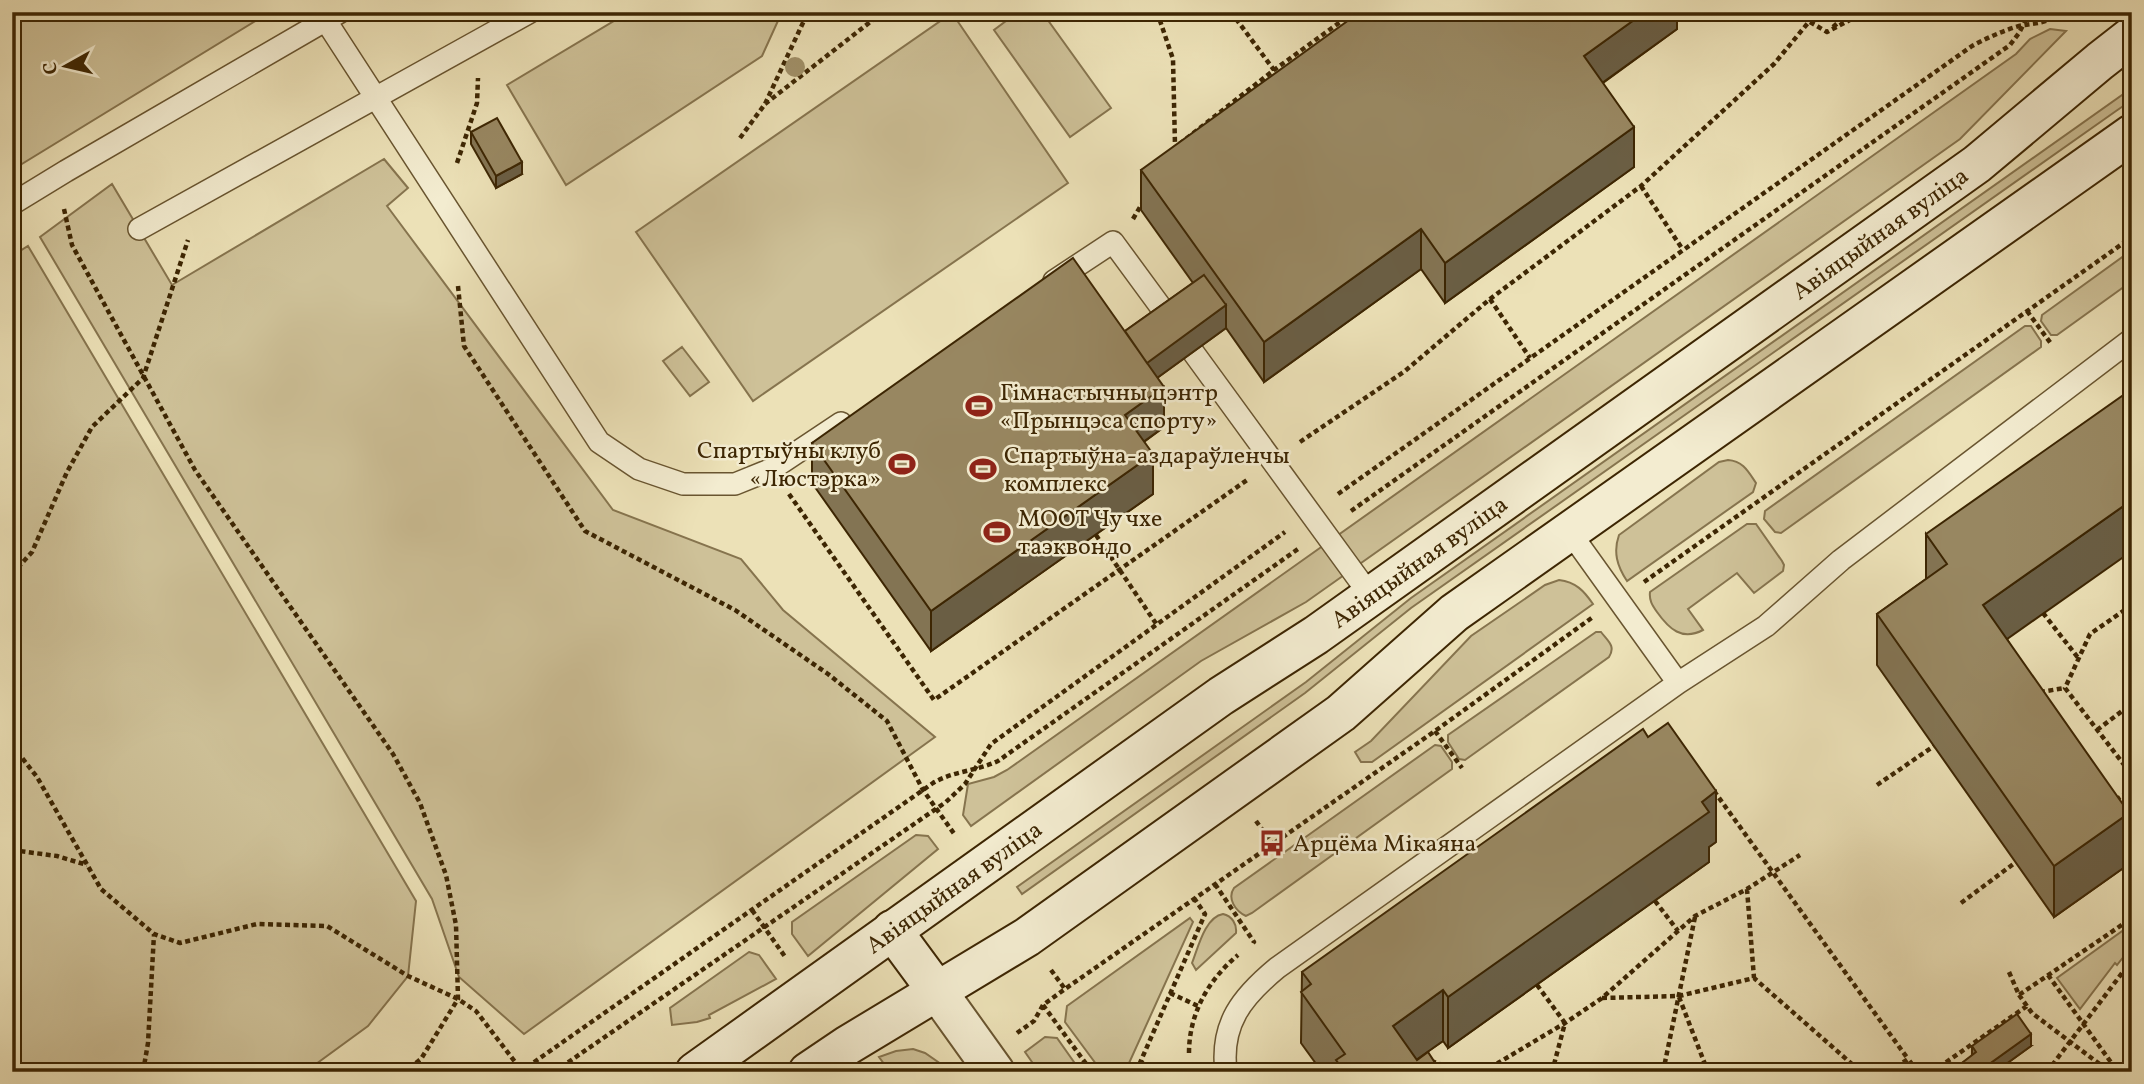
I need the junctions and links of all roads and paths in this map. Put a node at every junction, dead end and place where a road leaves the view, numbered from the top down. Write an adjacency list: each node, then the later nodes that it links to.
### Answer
1 (530, 12): 17 (lane)
2 (808, 12): 20 (path)
3 (883, 12): 20 (path)
4 (1157, 12): 23 (path)
5 (1231, 12): 18 (path)
6 (1354, 12): 18 (path)
7 (1817, 12): 13 (path)
8 (1850, 12): 15 (path)
9 (1865, 12): 15 (path)
10 (2030, 12): 14 (path)
11 (2062, 12): 14 (path)
12 (333, 16): 19 (lane); 25 (lane)
13 (1810, 22): 15 (path); 27 (path)
14 (2023, 25): 35 (path); 48 (path)
15 (1827, 32)
16 (2132, 36): 53 (main road, Авіяцыйная вуліца)
17 (478, 41): 19 (lane); 26 (path)
18 (1274, 70): 23 (path)
19 (376, 97): 28 (lane); 33 (lane)
20 (765, 104): 22 (path)
21 (2132, 134): 49 (main road)
22 (740, 138)
23 (1175, 146): 24 (path)
24 (1168, 158)
25 (66, 171): 30 (lane); 44 (path)
26 (458, 174)
27 (1641, 186): 35 (path); 37 (path)
28 (204, 193): 31 (lane); 44 (path)
29 (1148, 193): 32 (path)
30 (12, 204)
31 (139, 229)
32 (1128, 229)
33 (466, 236): 47 (lane); 73 (path)
34 (2132, 237): 38 (path)
35 (1683, 250): 43 (path)
36 (1033, 295): 39 (lane)
37 (1490, 299): 43 (path); 46 (path)
38 (2027, 311): 41 (path); 54 (path)
39 (1171, 321)
40 (2132, 339): 59 (lane)
41 (2052, 345)
42 (1193, 352): 46 (lane)
43 (1530, 358): 48 (path)
44 (143, 378): 52 (path); 103 (path)
45 (863, 409): 47 (lane)
46 (1273, 462): 48 (lane); 51 (path)
47 (772, 469): 51 (path)
48 (1317, 522): 53 (lane); 57 (path); 68 (path)
49 (1569, 531): 54 (lane); 98 (main road)
50 (1096, 535): 51 (path)
51 (1119, 570): 57 (path)
52 (12, 574)
53 (1370, 595): 90 (main road, Авіяцыйная вуліца)
54 (1618, 600): 59 (lane); 64 (path)
55 (2132, 606): 58 (path)
56 (2043, 613): 58 (path)
57 (1157, 625): 68 (path)
58 (2078, 659): 60 (path)
59 (1678, 683): 125 (lane)
60 (2065, 688): 61 (path); 63 (path)
61 (2039, 693)
62 (2131, 704): 63 (path)
63 (2097, 730): 69 (path)
64 (1435, 731): 67 (path); 81 (path)
65 (12, 745): 79 (path)
66 (1934, 746): 70 (path)
67 (1462, 768)
68 (974, 769): 73 (path); 75 (path)
69 (2132, 775)
70 (1877, 785)
71 (1710, 786): 80 (path)
72 (2132, 789): 74 (path)
73 (923, 790): 75 (path); 86 (path)
74 (2114, 802)
75 (936, 808): 89 (path)
76 (12, 850): 79 (path)
77 (1800, 855): 80 (path)
78 (2016, 862): 85 (path)
79 (88, 865): 92 (path)
80 (1772, 873): 82 (path); 112 (path)
81 (1214, 884): 83 (path); 105 (path)
82 (1747, 889): 87 (path); 96 (path)
83 (1194, 898): 99 (path); 104 (path)
84 (1655, 901): 91 (path)
85 (1961, 903)
86 (752, 910): 89 (path); 115 (path)
87 (1695, 916): 91 (path); 101 (path)
88 (2132, 918): 95 (path)
89 (765, 928): 118 (path)
90 (892, 930): 98 (main road); 119 (main road, Авіяцыйная вуліца)
91 (1678, 931): 102 (path)
92 (153, 934): 103 (path); 116 (path)
93 (2132, 960): 109 (path)
94 (2009, 972): 100 (path)
95 (2048, 975): 100 (path); 109 (path)
96 (1754, 978): 101 (path); 131 (path)
97 (1537, 985): 108 (path)
98 (937, 991): 120 (main road); 121 (main road)
99 (1170, 993): 105 (path); 113 (path)
100 (2019, 995): 106 (path)
101 (1679, 996): 102 (path); 129 (path); 130 (path)
102 (1602, 998): 108 (path)
103 (458, 999): 115 (path); 117 (path)
104 (1044, 1005): 107 (path); 122 (path)
105 (1198, 1006): 114 (path)
106 (2027, 1006): 110 (path); 134 (path)
107 (1034, 1021)
108 (1566, 1023): 127 (path); 128 (path)
109 (2083, 1024): 110 (path); 137 (path)
110 (2070, 1042): 135 (path); 136 (path)
111 (1420, 1057): 126 (path)
112 (1908, 1059): 132 (path); 133 (path)
113 (1140, 1060): 123 (path); 124 (path)
114 (1189, 1060)
115 (521, 1071)
116 (143, 1072)
117 (404, 1072)
118 (554, 1072)
119 (695, 1072)
120 (808, 1072)
121 (995, 1072)
122 (1092, 1072)
123 (1136, 1072)
124 (1149, 1072)
125 (1226, 1072)
126 (1463, 1072)
127 (1494, 1072)
128 (1552, 1072)
129 (1663, 1072)
130 (1708, 1072)
131 (1861, 1072)
132 (1889, 1072)
133 (1918, 1072)
134 (1932, 1072)
135 (2047, 1072)
136 (2110, 1072)
137 (2118, 1072)

